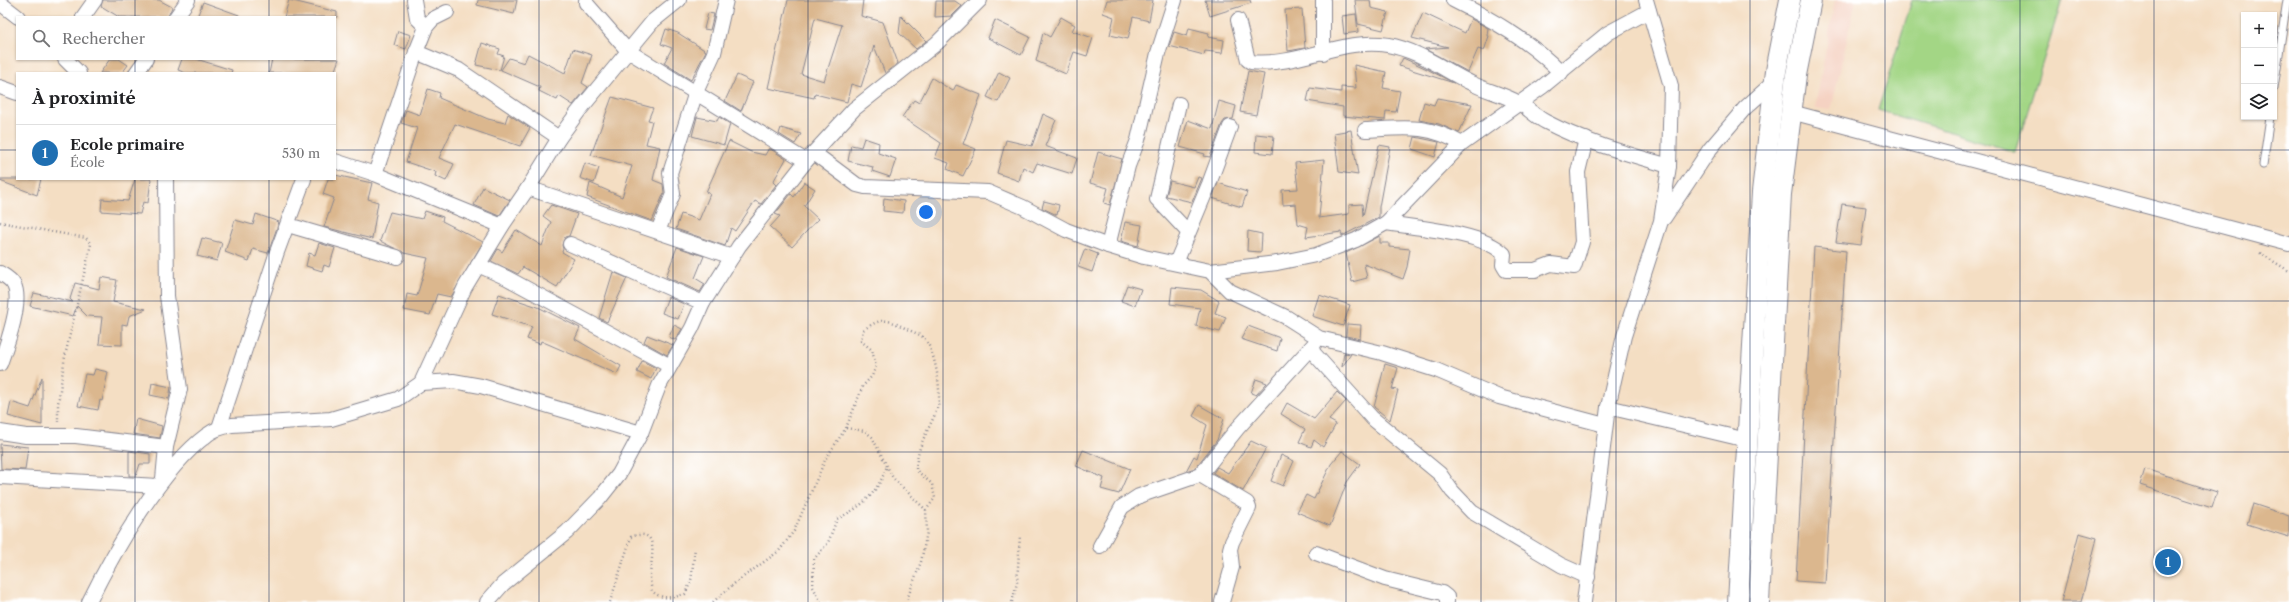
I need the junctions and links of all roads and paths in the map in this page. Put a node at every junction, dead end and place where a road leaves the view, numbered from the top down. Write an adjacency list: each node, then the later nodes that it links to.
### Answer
1 (95, 0): 18 (street)
2 (188, 0): 19 (street)
3 (414, 0): 21 (street)
4 (679, 0): 22 (street)
5 (726, 0): 33 (street)
6 (980, 0): 44 (street)
7 (1175, 0): 61 (street)
8 (1323, 0): 24 (street)
9 (1453, 0): 29 (street)
10 (1790, 0): 30 (street)
11 (1811, 0): 37 (street)
12 (2287, 0): 31 (lane)
13 (585, 1): 22 (street)
14 (3, 3): 17 (street)
15 (1648, 6): 29 (street); 47 (street)
16 (447, 12): 21 (street)
17 (17, 16)
18 (84, 16)
19 (177, 16)
20 (1238, 20): 24 (street)
21 (426, 27): 23 (street)
22 (628, 51): 33 (street); 41 (street)
23 (416, 52): 41 (street); 48 (street)
24 (1322, 53): 35 (street)
25 (66, 60): 27 (street)
26 (145, 60): 28 (street)
27 (78, 72)
28 (137, 72)
29 (1561, 73): 35 (street)
30 (1774, 82): 52 (street); 70 (street)
31 (2275, 84)
32 (0, 87): 34 (street)
33 (696, 92): 44 (street); 57 (street)
34 (16, 93)
35 (1519, 103): 42 (street); 43 (street)
36 (1178, 104): 58 (street)
37 (1791, 112): 60 (street); 69 (street)
38 (2270, 120): 46 (lane)
39 (1230, 127): 58 (street)
40 (1365, 130): 43 (street)
41 (559, 138): 51 (street)
42 (1586, 139): 47 (street); 54 (street)
43 (1462, 144): 54 (street)
44 (810, 157): 61 (street); 63 (street)
45 (336, 161): 48 (street)
46 (2263, 165)
47 (1669, 166): 52 (street)
48 (374, 174): 56 (street)
49 (166, 180): 84 (street)
50 (304, 180): 55 (street)
51 (528, 188): 56 (street); 57 (street)
52 (1661, 221): 76 (street)
53 (0, 222): 82 (path)
54 (1386, 223): 66 (street)
55 (288, 225): 62 (street); 78 (street)
56 (502, 226): 65 (street)
57 (658, 231): 63 (street)
58 (1188, 232): 64 (street)
59 (570, 244): 68 (street)
60 (2289, 244)
61 (1108, 246): 64 (street)
62 (397, 257)
63 (732, 257): 68 (street)
64 (1176, 263): 66 (street)
65 (478, 265): 74 (street); 75 (street)
66 (1210, 271): 71 (street)
67 (0, 273): 73 (street)
68 (703, 303): 74 (street)
69 (1773, 334): 70 (street); 95 (street)
70 (1753, 335): 83 (street)
71 (1319, 338): 72 (street); 77 (street)
72 (1310, 349): 86 (street); 94 (street)
73 (0, 364)
74 (670, 366): 81 (street)
75 (421, 383): 78 (street); 81 (street)
76 (1608, 407): 77 (street); 83 (street)
77 (1605, 425): 94 (street)
78 (219, 428): 88 (street)
79 (846, 428): 85 (path); 89 (path); 99 (path)
80 (0, 432): 82 (street)
81 (642, 433): 97 (street)
82 (58, 435): 84 (street)
83 (1747, 440): 106 (street)
84 (166, 447): 88 (street)
85 (887, 466): 89 (path); 100 (path)
86 (1200, 475): 91 (street); 103 (street)
87 (0, 477): 88 (street)
88 (160, 483): 96 (street)
89 (926, 510): 101 (path)
90 (1020, 535): 102 (path)
91 (1100, 546)
92 (695, 548): 98 (path)
93 (1316, 553): 104 (street)
94 (1588, 577): 105 (street)
95 (1762, 601)
96 (89, 602)
97 (487, 602)
98 (610, 602)
99 (713, 602)
100 (821, 602)
101 (906, 602)
102 (1012, 602)
103 (1222, 602)
104 (1447, 602)
105 (1584, 602)
106 (1738, 602)

